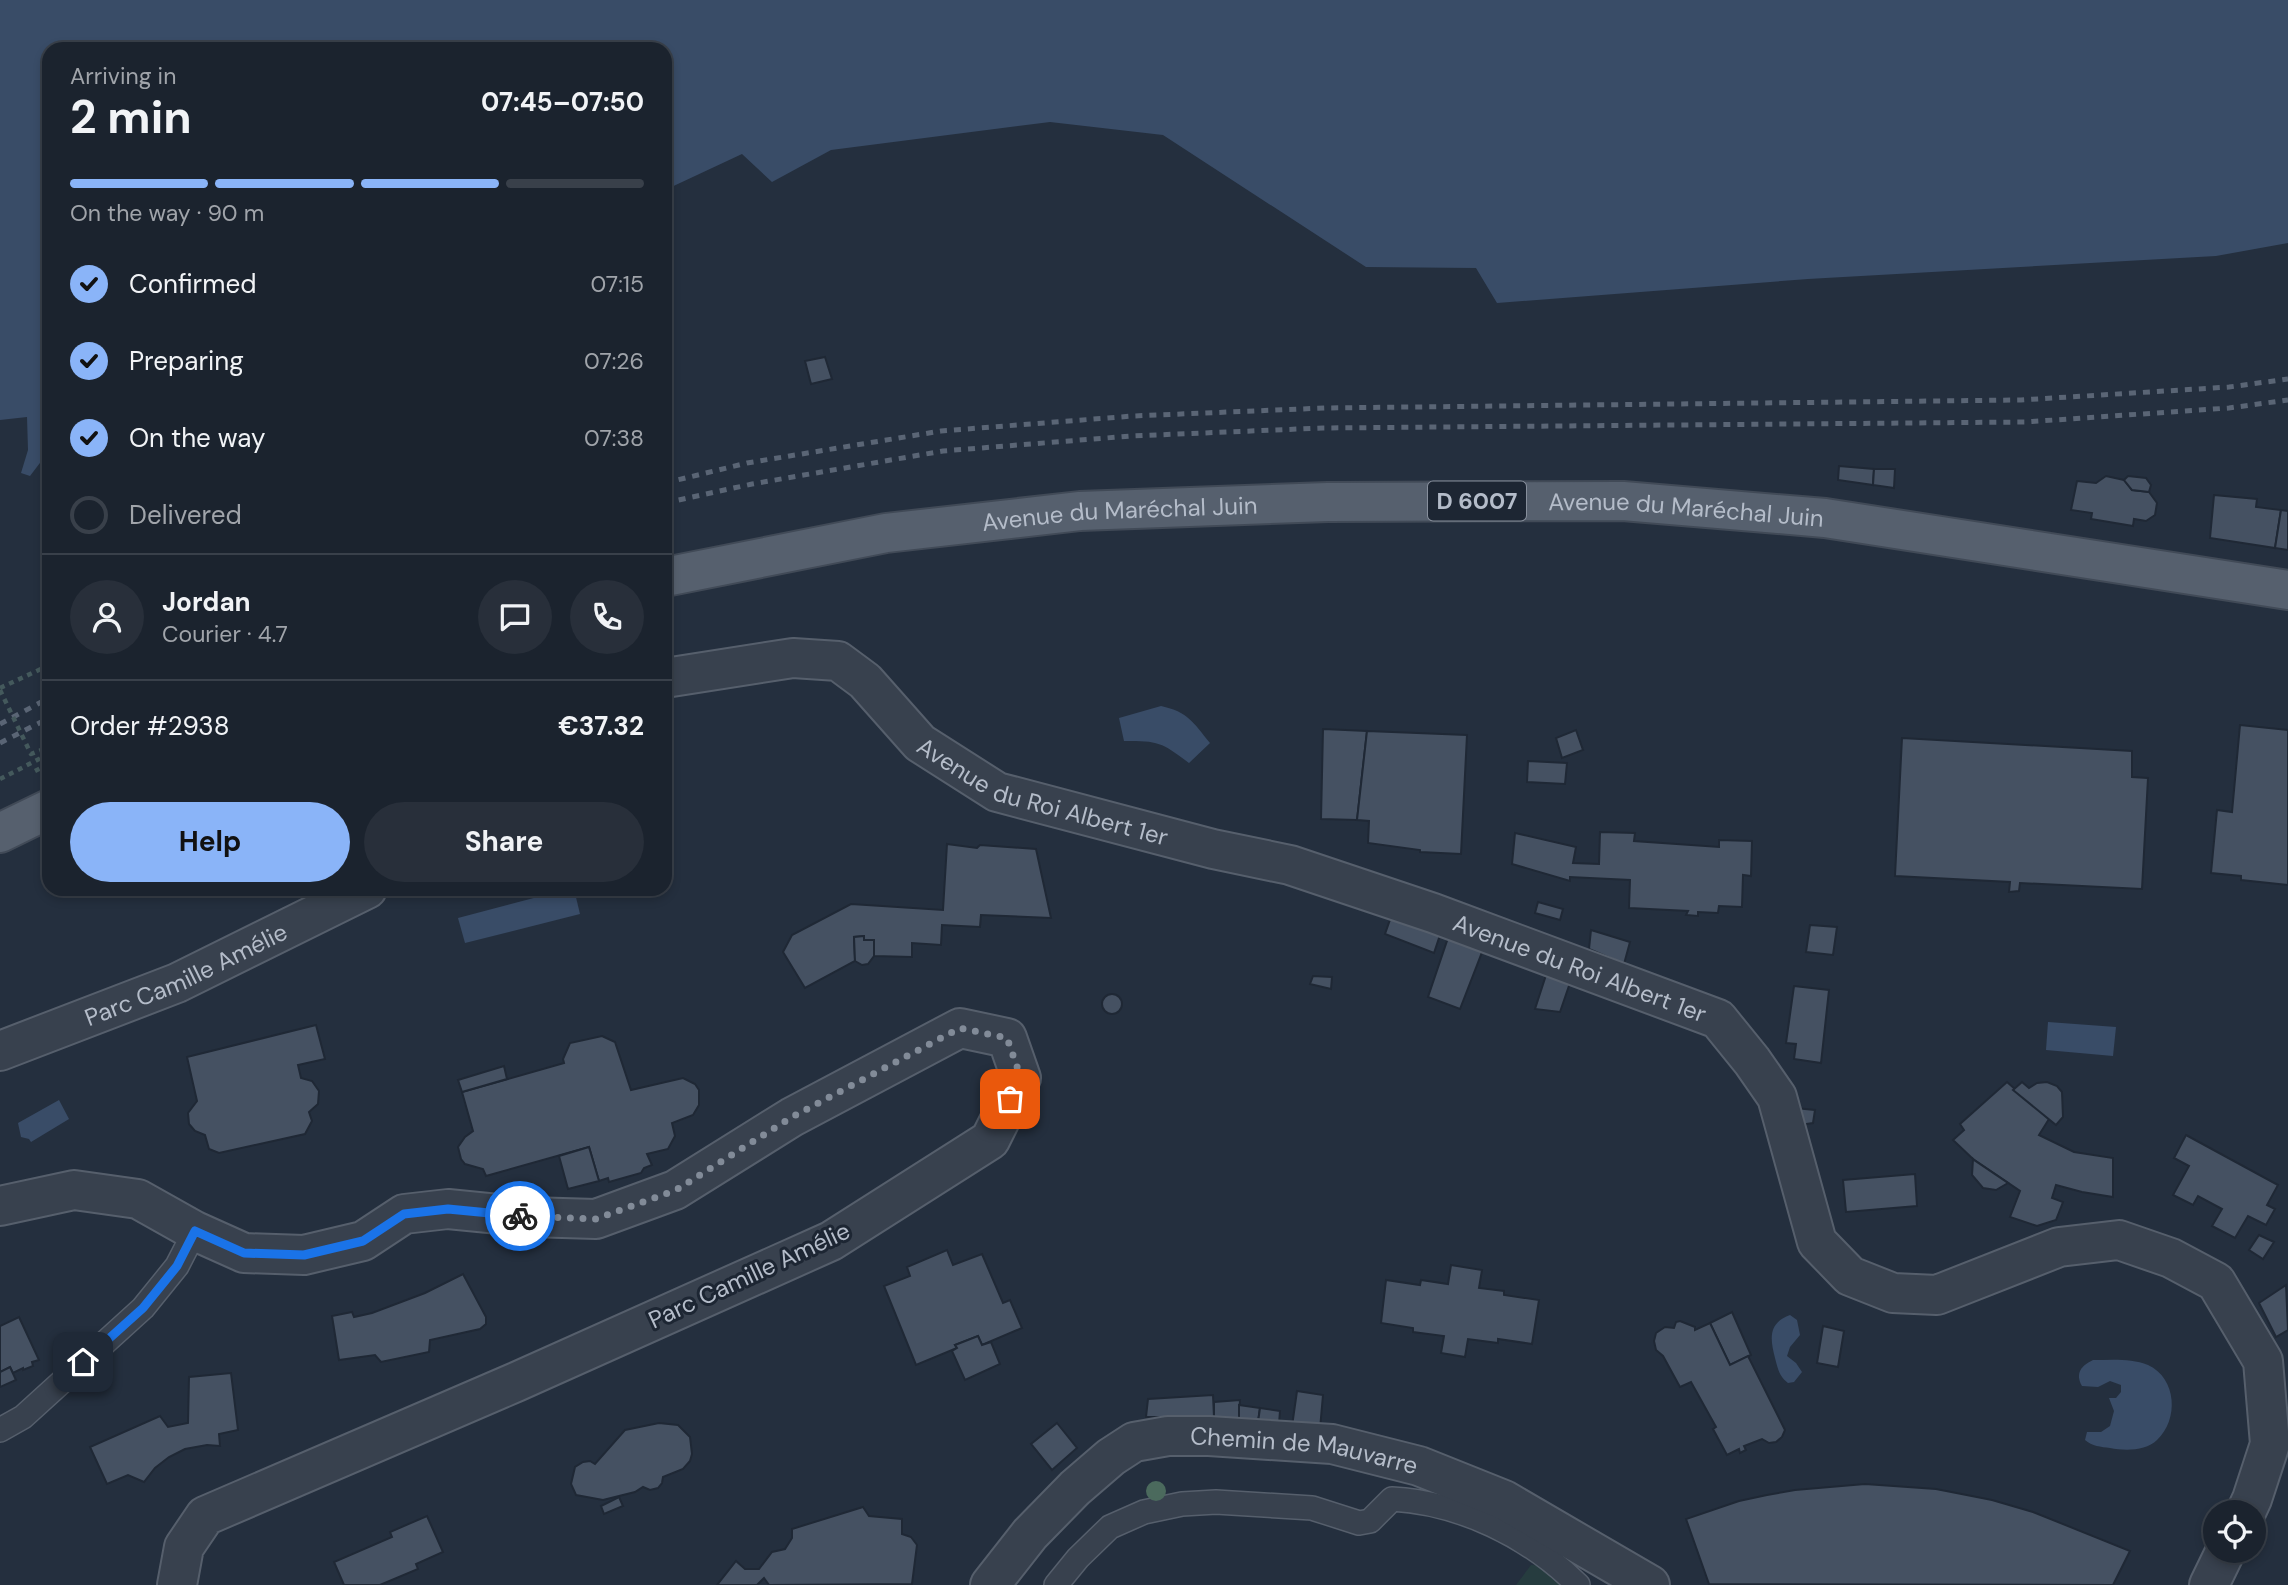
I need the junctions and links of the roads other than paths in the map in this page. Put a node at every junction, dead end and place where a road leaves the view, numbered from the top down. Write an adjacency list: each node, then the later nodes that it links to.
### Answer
1 (672, 576): 2 (main road, Avenue du Maréchal Juin / D 6007)
2 (2288, 590)
3 (672, 677): 11 (street, Avenue du Roi Albert 1er)
4 (42, 812): 5 (main road)
5 (0, 833)
6 (353, 896): 7 (street, Parc Camille Amélie)
7 (0, 1051)
8 (0, 1206): 9 (street, Parc Camille Amélie)
9 (195, 1231): 10 (lane); 13 (street, Parc Camille Amélie)
10 (0, 1430)
11 (2251, 1500)
12 (2220, 1563): 18 (street)
13 (177, 1585)
14 (990, 1585): 17 (street, Chemin de Mauvarre)
15 (1056, 1585): 16 (lane)
16 (1578, 1585)
17 (1650, 1585)
18 (2209, 1585)

